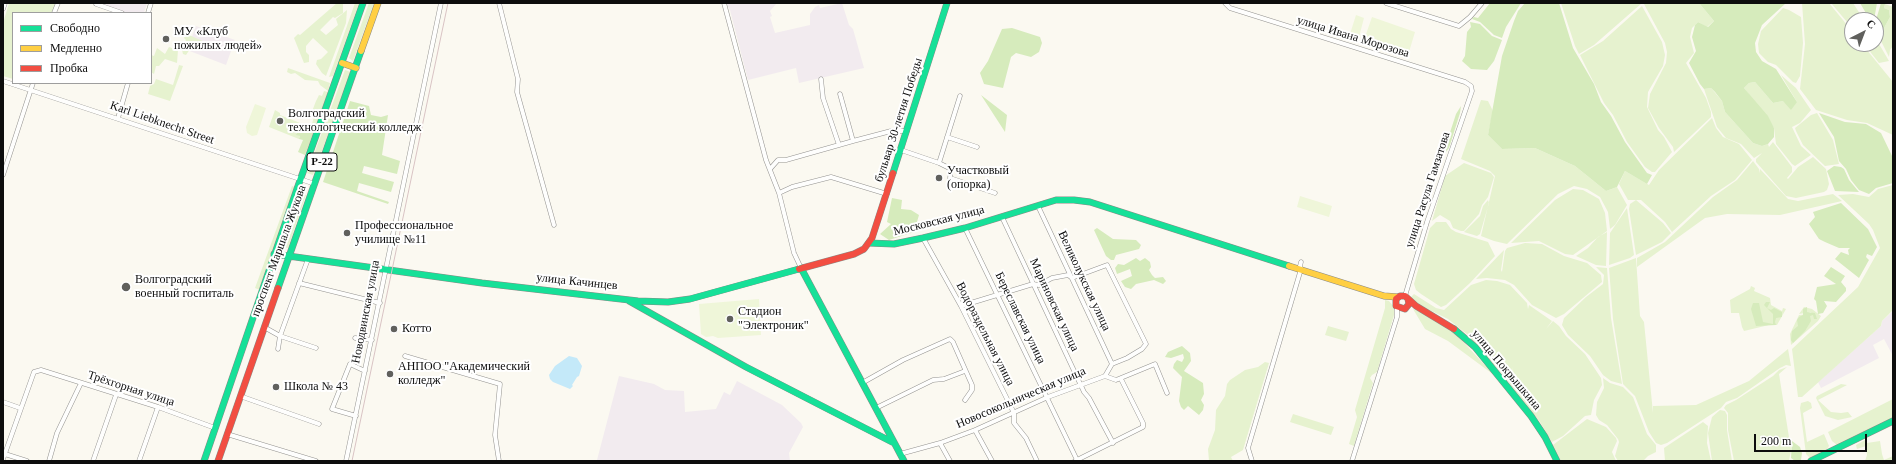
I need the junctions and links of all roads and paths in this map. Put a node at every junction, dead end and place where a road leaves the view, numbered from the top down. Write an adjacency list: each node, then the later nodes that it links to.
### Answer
1 (5, 3): 12 (street)
2 (95, 3): 13 (street)
3 (363, 3): 14 (main road, проспект Маршала Жукова / Р-22)
4 (378, 3): 15 (main road, проспект Маршала Жукова / Р-22)
5 (441, 3): 50 (street, Новодвинская улица)
6 (499, 3): 41 (street)
7 (724, 3): 32 (street)
8 (947, 3): 25 (main road, бульвар 30-летия Победы)
9 (1224, 3): 21 (street, улица Ивана Морозова)
10 (1386, 3): 11 (street)
11 (1482, 3)
12 (3, 9)
13 (119, 12)
14 (342, 63): 15 (main road); 34 (main road, проспект Маршала Жукова / Р-22)
15 (356, 68): 35 (main road, проспект Маршала Жукова / Р-22)
16 (821, 79): 28 (street)
17 (12, 84): 20 (street, Karl Liebknecht Street)
18 (32, 84): 20 (street)
19 (128, 84): 24 (street)
20 (31, 90): 24 (street, Karl Liebknecht Street); 33 (street)
21 (1472, 91): 57 (street, улица Расула Гамзатова)
22 (840, 94): 27 (street)
23 (960, 96): 26 (street)
24 (118, 118): 34 (street, Karl Liebknecht Street)
25 (907, 131): 27 (street); 30 (main road, бульвар 30-летия Победы)
26 (947, 137): 29 (street); 31 (street)
27 (853, 141): 28 (street)
28 (839, 145): 32 (street)
29 (977, 147)
30 (901, 150): 31 (street); 38 (main road, бульвар 30-летия Победы)
31 (939, 162): 37 (street)
32 (770, 169): 36 (street)
33 (3, 175)
34 (300, 179): 35 (street, Karl Liebknecht Street); 45 (main road, проспект Маршала Жукова / Р-22)
35 (315, 184): 46 (main road, проспект Маршала Жукова / Р-22)
36 (779, 193): 38 (street); 49 (street)
37 (995, 193)
38 (887, 194): 44 (main road, бульвар 30-летия Победы)
39 (1038, 206): 40 (main road, Московская улица); 51 (main road, Московская улица); 52 (street, Великолукская улица)
40 (1002, 217): 42 (main road, Московская улица); 54 (street, Мариновская улица)
41 (554, 225)
42 (965, 228): 43 (main road, Московская улица); 55 (street, Береславская улица)
43 (923, 238): 44 (main road, Московская улица); 60 (street, Водораздельная улица)
44 (869, 243): 49 (main road)
45 (274, 254): 46 (main road, улица Качинцев); 93 (main road, проспект Маршала Жукова / Р-22)
46 (288, 256): 47 (main road, улица Качинцев); 65 (main road, проспект Маршала Жукова / Р-22)
47 (308, 259): 50 (main road, улица Качинцев); 53 (street)
48 (1302, 262): 51 (street)
49 (801, 268): 58 (main road); 78 (main road)
50 (385, 269): 58 (main road, улица Качинцев); 59 (street, Новодвинская улица)
51 (1301, 270): 56 (main road, Московская улица); 116 (street)
52 (1072, 278): 54 (street); 72 (street, Великолукская улица); 72 (street)
53 (299, 283): 59 (street); 66 (street)
54 (1033, 284): 55 (street); 79 (street, Мариновская улица)
55 (998, 296): 60 (street); 83 (street, Береславская улица)
56 (1384, 296): 57 (main road); 61 (main road)
57 (1404, 298): 61 (main road); 62 (main road); 63 (main road, улица Покрышкина)
58 (624, 299): 96 (main road, улица Качинцев)
59 (380, 303): 68 (street, Новодвинская улица)
60 (961, 306): 89 (street, Водораздельная улица)
61 (1397, 306): 62 (main road, улица Покрышкина); 64 (street)
62 (1406, 308): 63 (main road, улица Покрышкина); 64 (street)
63 (1423, 309): 118 (main road, улица Покрышкина)
64 (1397, 318): 117 (street)
65 (264, 327): 66 (street); 82 (main road, проспект Маршала Жукова / Р-22)
66 (280, 336): 69 (street); 70 (street)
67 (356, 338): 68 (street)
68 (372, 340): 73 (street, Новодвинская улица)
69 (316, 348)
70 (278, 349)
71 (405, 356): 111 (street)
72 (1112, 364): 75 (street, Новосокольническая улица)
73 (366, 371): 90 (street, Новодвинская улица); 90 (street)
74 (965, 371): 78 (street); 84 (street); 88 (street)
75 (1105, 376): 76 (street); 79 (street, Новосокольническая улица)
76 (1121, 379): 80 (street); 98 (street)
77 (81, 383): 81 (street, Трёхгорная улица); 87 (street, Трёхгорная улица); 104 (street)
78 (862, 383): 88 (main road)
79 (1081, 384): 83 (street, Новосокольническая улица); 98 (street, Мариновская улица)
80 (1167, 393)
81 (116, 395): 86 (street, Трёхгорная улица); 105 (street)
82 (240, 396): 92 (street); 95 (main road, проспект Маршала Жукова / Р-22)
83 (1048, 397): 89 (street, Новосокольническая улица); 102 (street, Береславская улица)
84 (966, 400)
85 (3, 402): 87 (street)
86 (158, 407): 93 (street, Трёхгорная улица); 106 (street)
87 (20, 408): 99 (street)
88 (876, 408): 96 (main road)
89 (1014, 413): 94 (street, Новосокольническая улица); 115 (street, Водораздельная улица)
90 (356, 416): 110 (street, Новодвинская улица)
91 (1893, 421): 119 (main road)
92 (320, 424)
93 (215, 428): 107 (main road, проспект Маршала Жукова / Р-22)
94 (975, 430): 97 (street, Новосокольническая улица); 114 (street)
95 (227, 433): 108 (main road, проспект Маршала Жукова / Р-22); 109 (street)
96 (892, 442): 100 (main road, улица Качинцев)
97 (940, 443): 100 (street, Новосокольническая улица); 113 (street)
98 (1113, 443): 102 (street)
99 (5, 454): 101 (street); 103 (street)
100 (900, 454): 112 (main road, улица Качинцев)
101 (3, 459)
102 (1076, 460)
103 (27, 461)
104 (49, 461)
105 (93, 461)
106 (139, 461)
107 (204, 461)
108 (218, 461)
109 (316, 461)
110 (346, 461)
111 (499, 461)
112 (904, 461)
113 (950, 461)
114 (992, 461)
115 (1037, 461)
116 (1252, 461)
117 (1352, 461)
118 (1557, 461)
119 (1813, 461)

